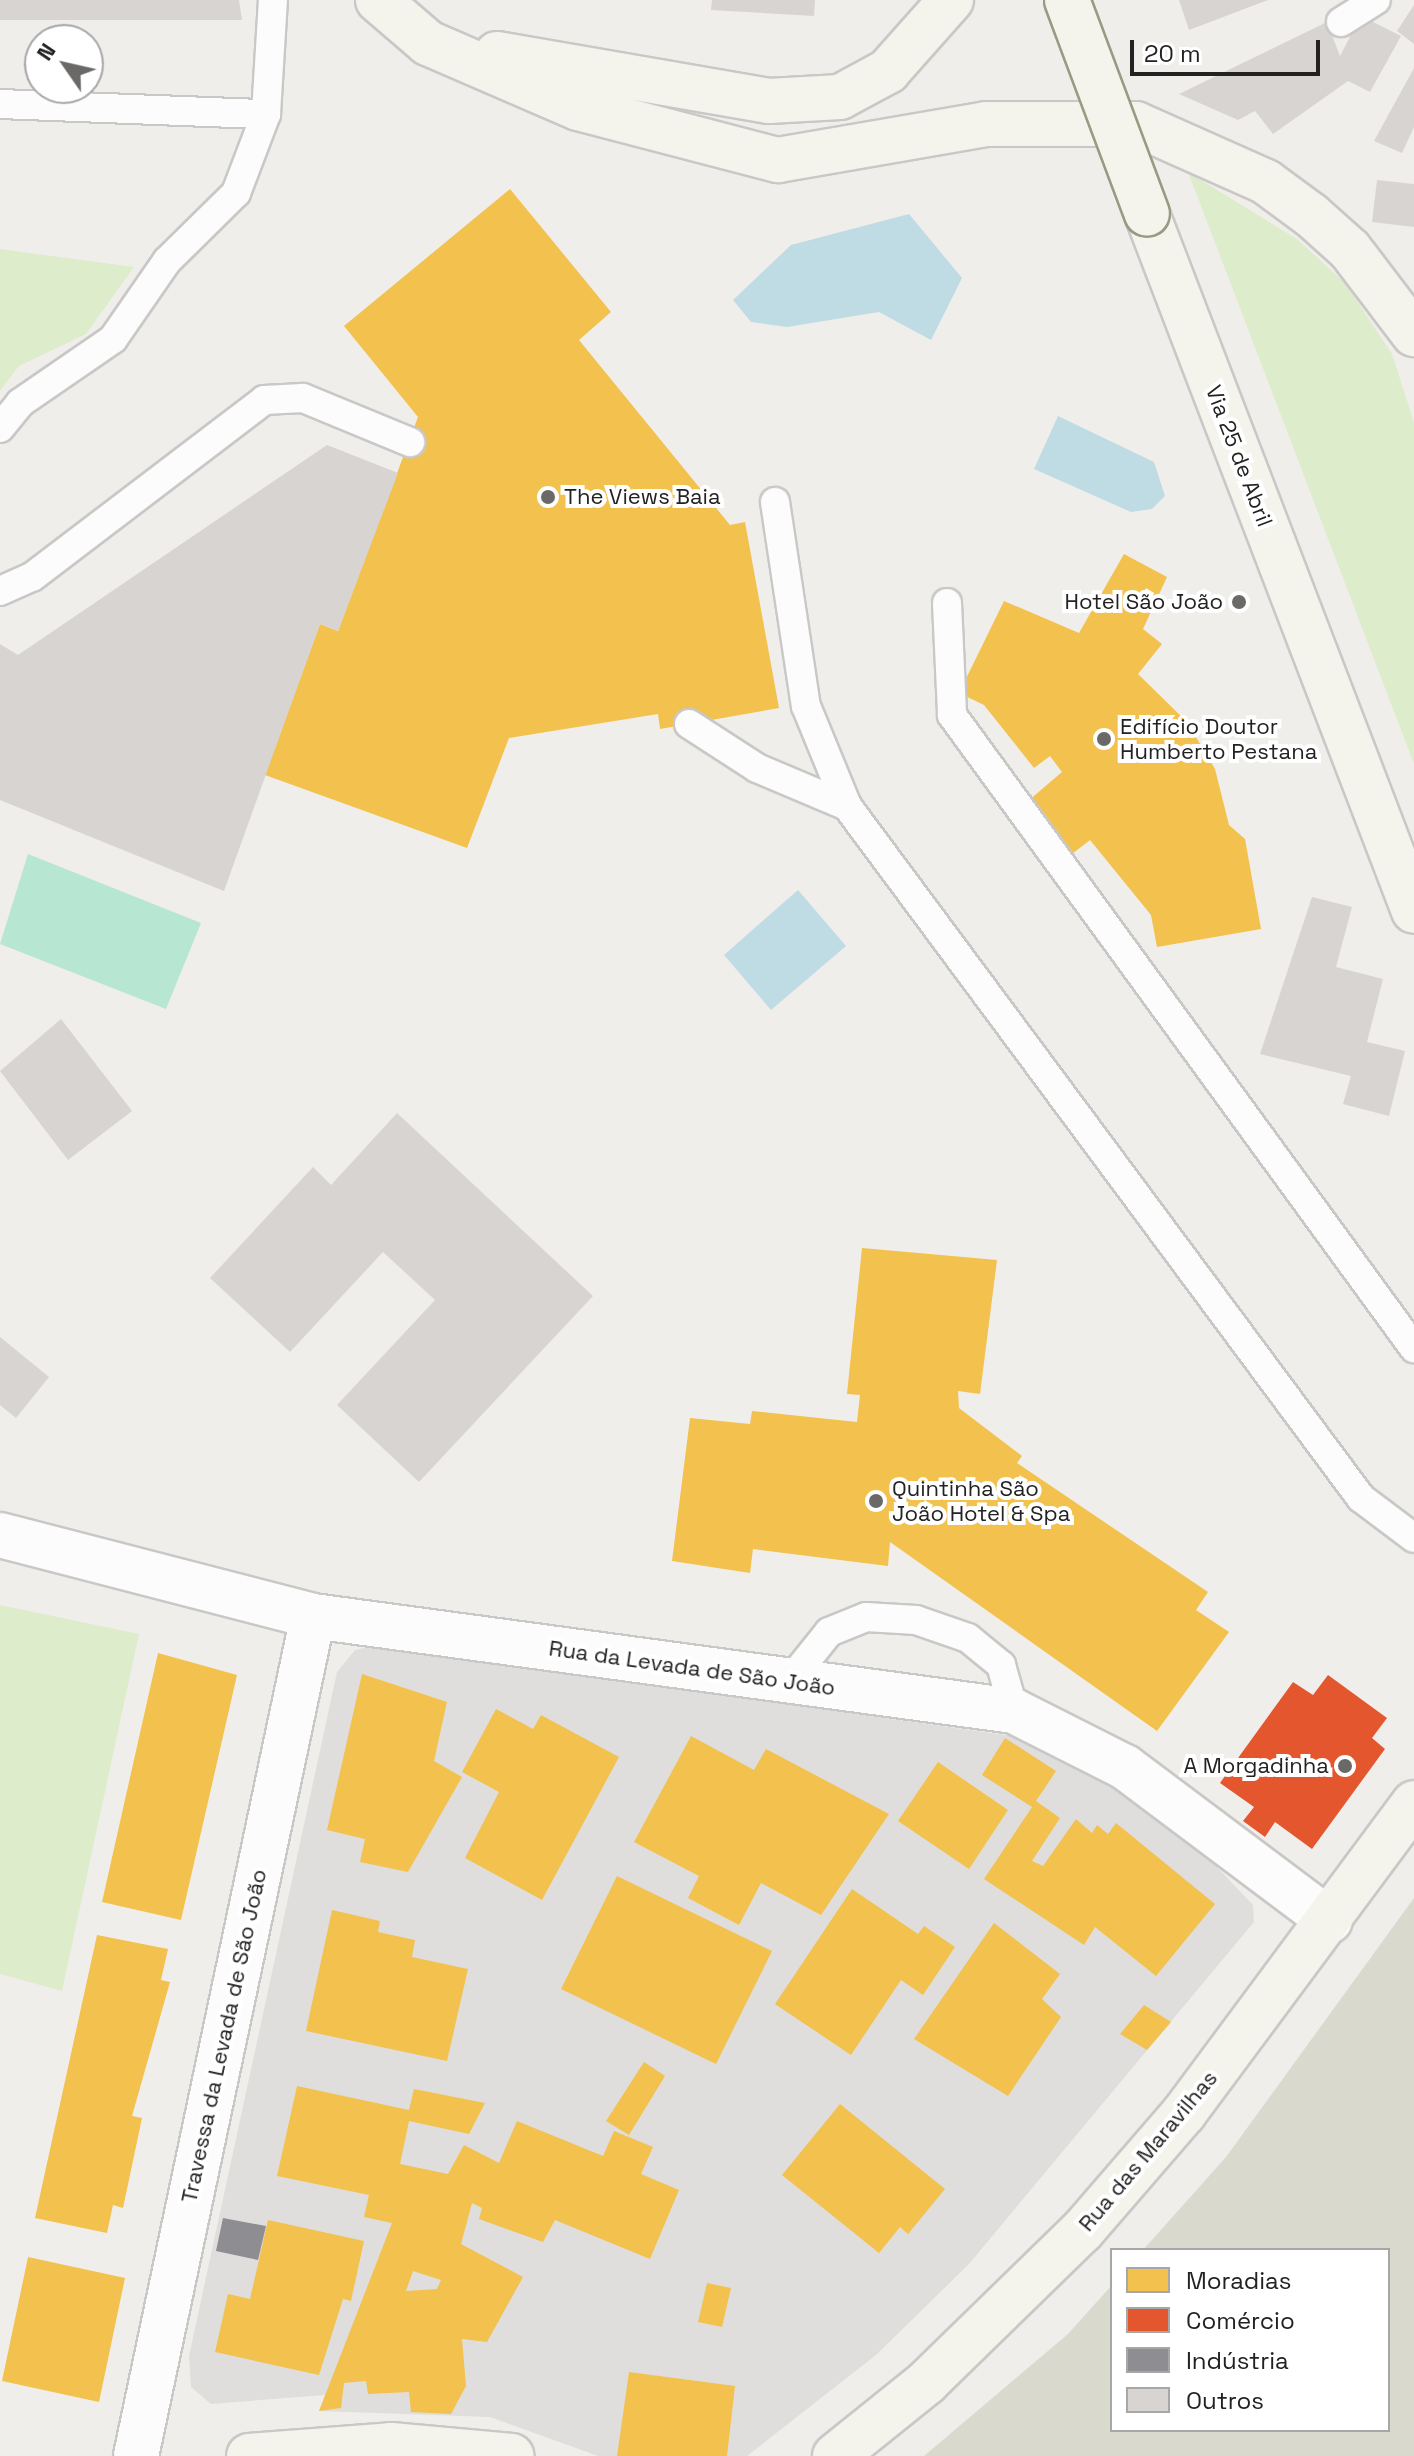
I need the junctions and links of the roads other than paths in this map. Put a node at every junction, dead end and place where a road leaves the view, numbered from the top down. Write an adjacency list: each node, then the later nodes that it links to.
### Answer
1 (273, 0): 9 (lane)
2 (378, 0): 7 (main road)
3 (951, 0): 7 (main road)
4 (1067, 0): 18 (main road, Via 25 de Abril, bridge)
5 (1376, 0): 6 (lane)
6 (1341, 22)
7 (428, 43): 10 (main road)
8 (0, 104): 9 (lane)
9 (266, 114): 11 (lane)
10 (1414, 334)
11 (0, 428)
12 (410, 442): 14 (lane)
13 (775, 502): 17 (lane)
14 (0, 591)
15 (947, 603): 19 (lane)
16 (689, 724): 17 (lane)
17 (847, 806): 22 (lane)
18 (1414, 911)
19 (1406, 1329): 20 (lane)
20 (1414, 1348)
21 (0, 1535): 23 (street, Rua da Levada de São João)
22 (1414, 1538)
23 (313, 1616): 24 (street, Rua da Levada de São João); 29 (street, Travessa da Levada de São João)
24 (789, 1682): 25 (street, Rua da Levada de São João); 25 (lane)
25 (1014, 1711): 27 (street, Rua da Levada de São João)
26 (1414, 1803): 27 (main road, Rua das Maravilhas)
27 (1330, 1921): 32 (main road, Rua das Maravilhas)
28 (402, 2450): 30 (main road); 31 (main road)
29 (136, 2456)
30 (249, 2456)
31 (512, 2456)
32 (835, 2456)

